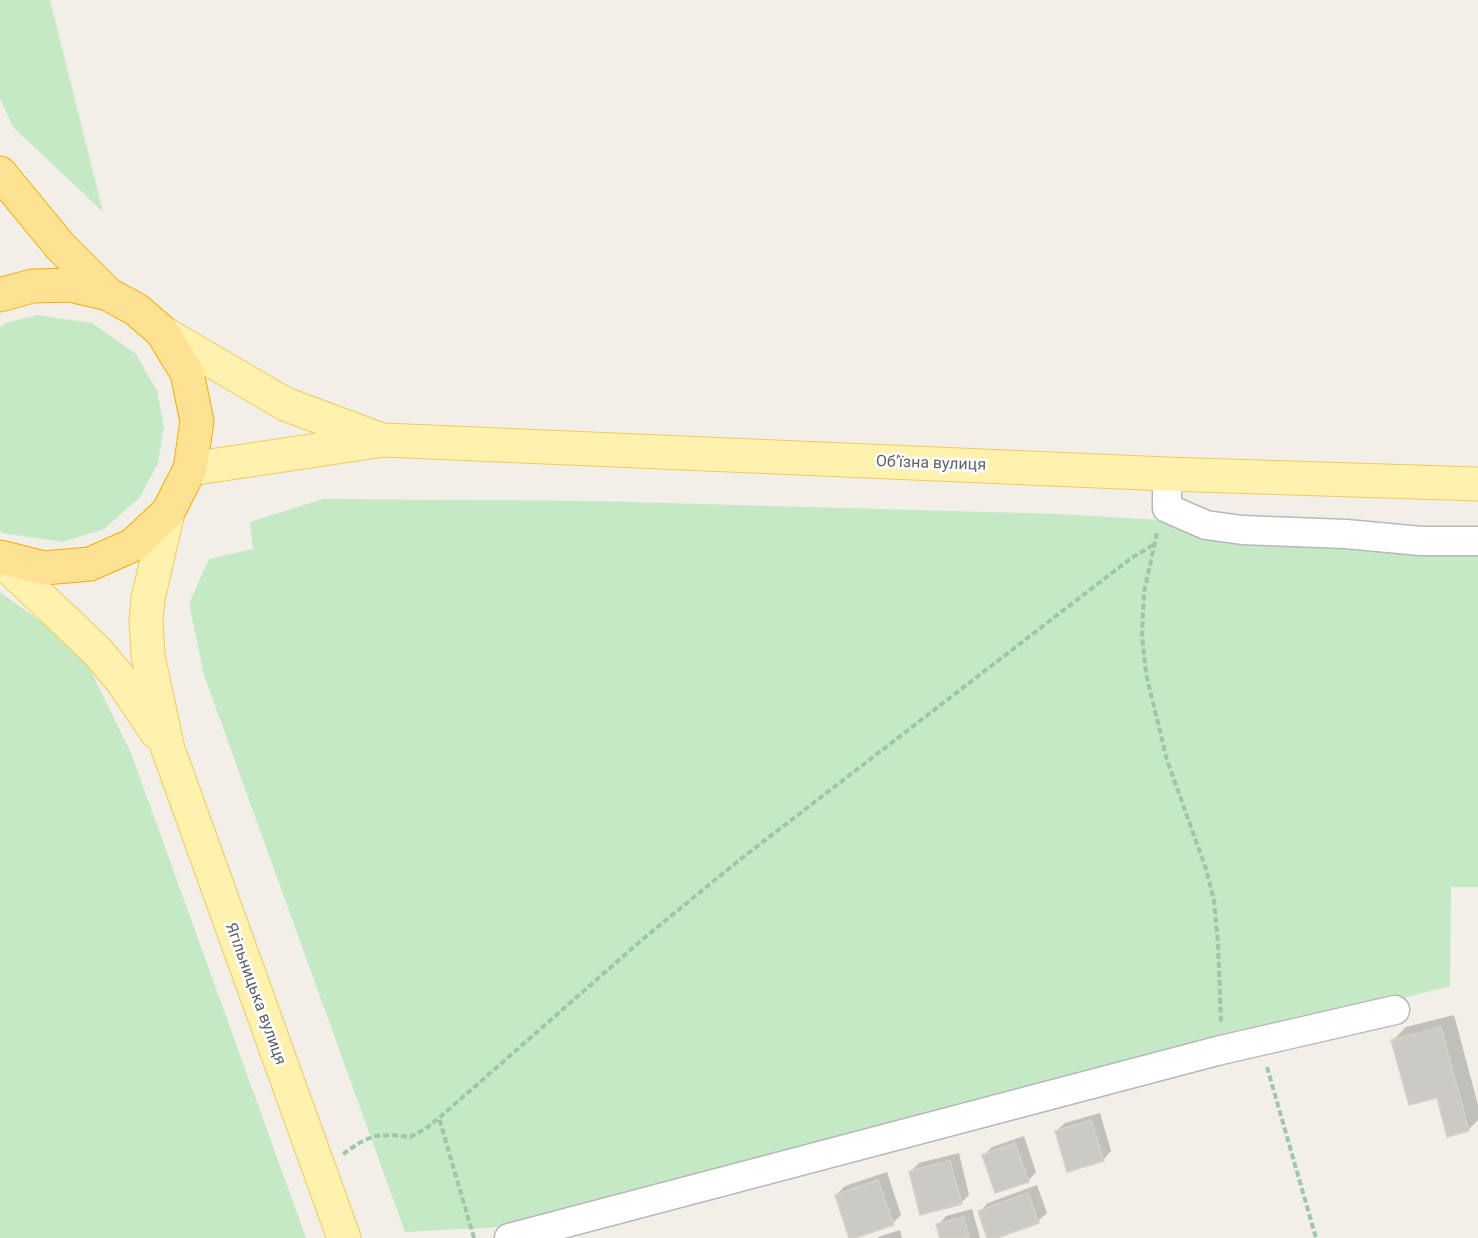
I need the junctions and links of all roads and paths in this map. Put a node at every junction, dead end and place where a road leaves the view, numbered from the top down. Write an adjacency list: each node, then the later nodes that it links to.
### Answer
1 (0, 173): 2 (highway)
2 (108, 294): 3 (highway); 4 (highway)
3 (0, 296)
4 (162, 332): 5 (main road); 6 (highway)
5 (384, 440): 6 (main road); 7 (main road, Обʼїзна вулиця)
6 (190, 470): 10 (highway)
7 (1167, 474): 8 (main road, Обʼїзна вулиця); 9 (street)
8 (1478, 484)
9 (1167, 508): 11 (street); 12 (path)
10 (168, 512): 13 (highway); 14 (main road)
11 (1478, 541)
12 (1153, 544): 17 (path); 18 (path)
13 (0, 558): 14 (main road)
14 (168, 749): 19 (main road, Ягільницька вулиця)
15 (1395, 1010): 16 (street)
16 (1259, 1041): 17 (street); 23 (path)
17 (1218, 1051): 22 (street)
18 (439, 1118): 19 (path); 21 (path)
19 (317, 1165): 20 (main road, Ягільницька вулиця)
20 (344, 1238)
21 (474, 1238)
22 (509, 1238)
23 (1316, 1238)

